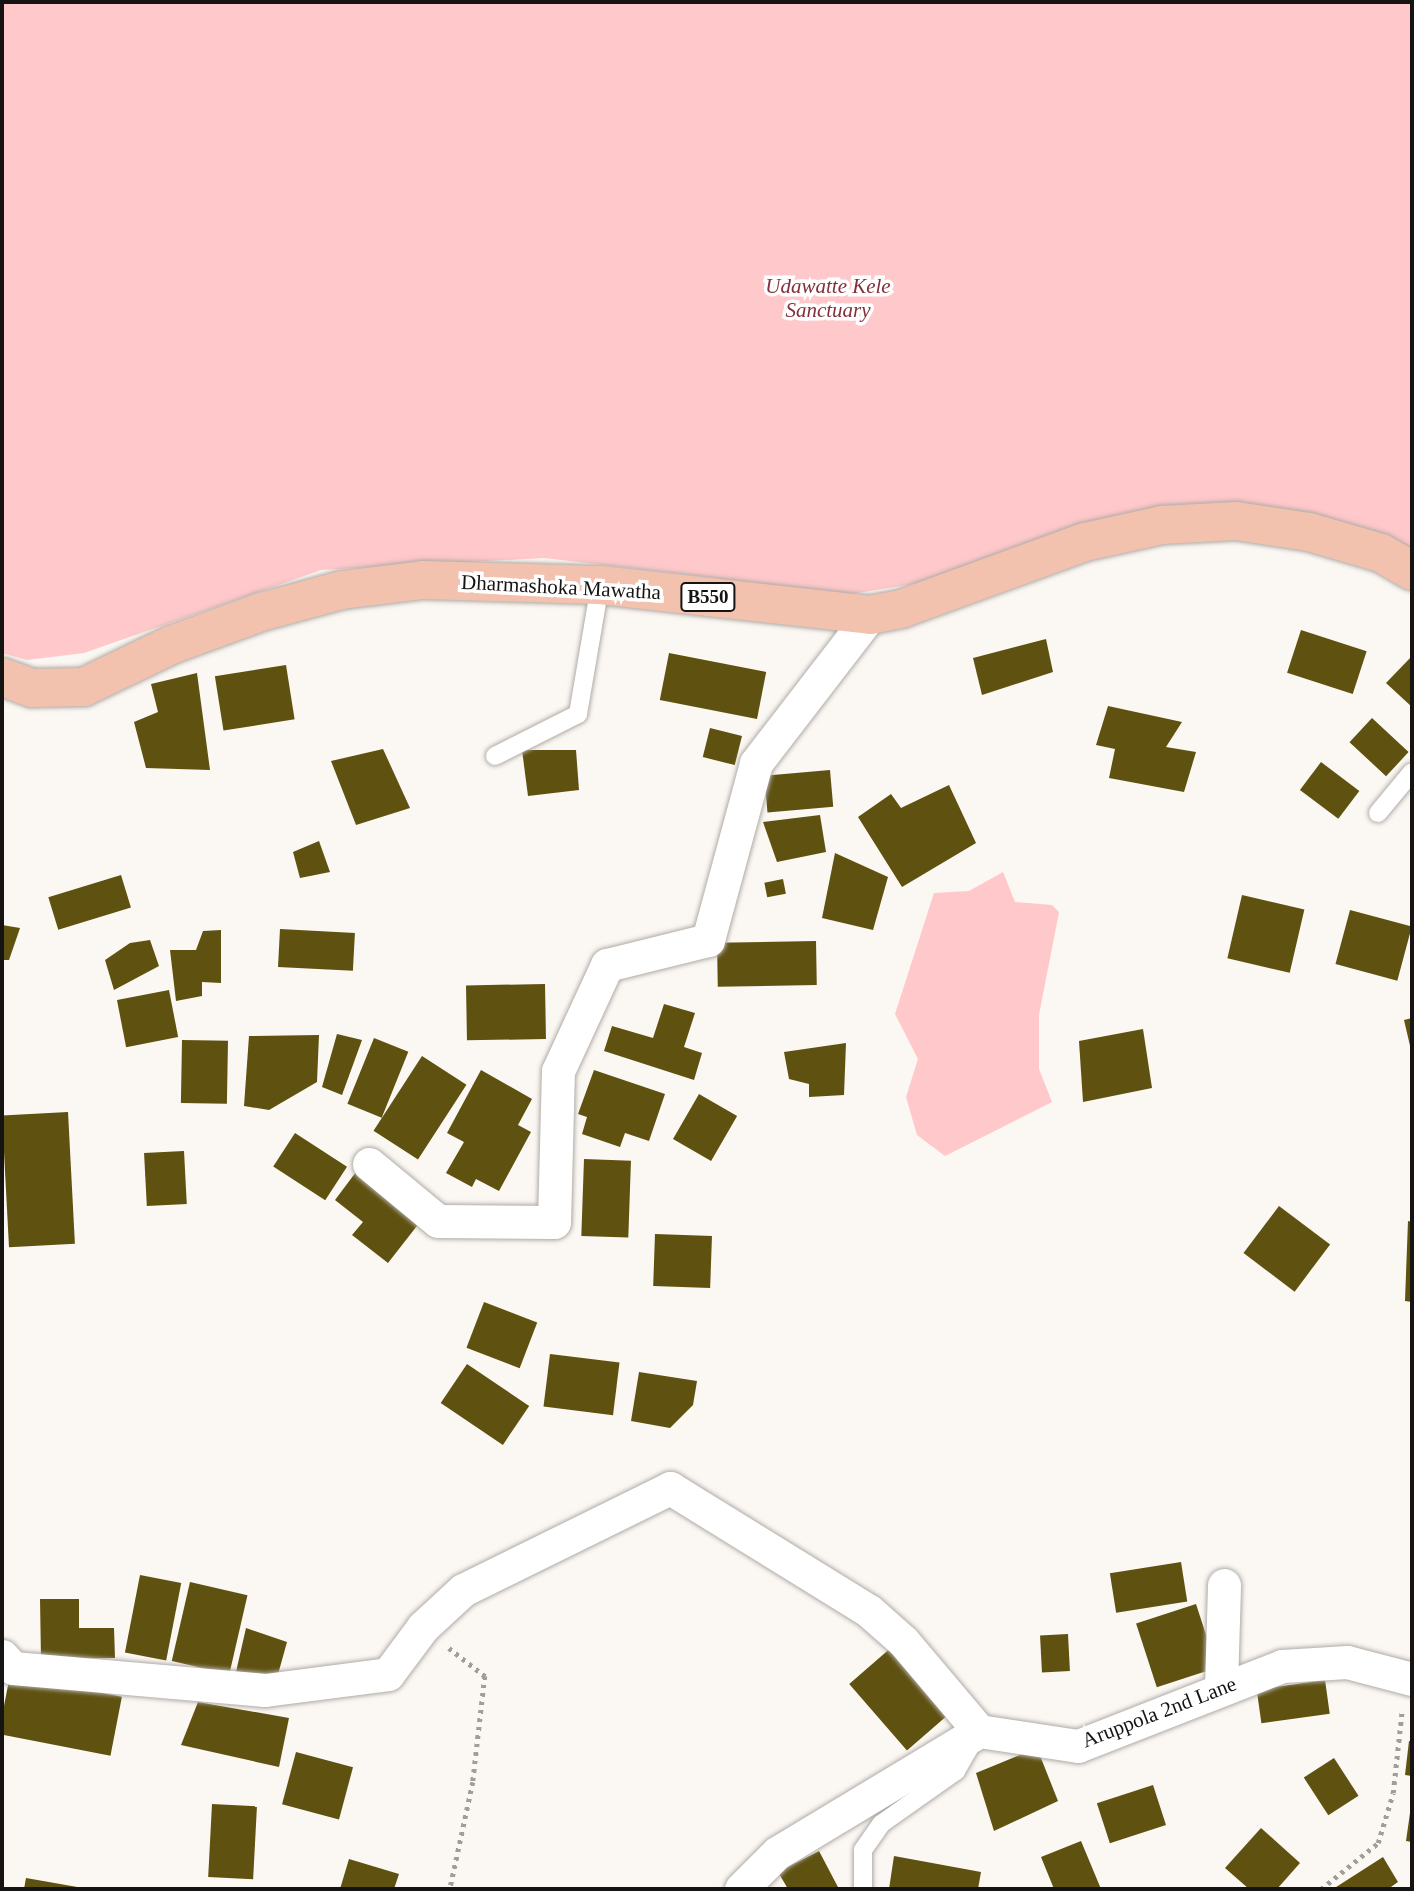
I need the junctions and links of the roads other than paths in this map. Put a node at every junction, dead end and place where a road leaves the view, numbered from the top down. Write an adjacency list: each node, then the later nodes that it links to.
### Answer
1 (1412, 571): 3 (main road, Dharmashoka Mawatha / B550)
2 (600, 586): 3 (main road, Dharmashoka Mawatha / B550); 4 (main road, Dharmashoka Mawatha / B550); 5 (lane)
3 (870, 615): 8 (street)
4 (2, 677)
5 (495, 756)
6 (1412, 772): 7 (lane)
7 (1378, 813)
8 (369, 1164)
9 (1224, 1585): 12 (street)
10 (2, 1656): 13 (street)
11 (1409, 1677): 12 (street, Aruppola 2nd Lane)
12 (1221, 1687): 13 (street, Aruppola 2nd Lane)
13 (979, 1731): 14 (street); 15 (lane)
14 (741, 1889)
15 (863, 1889)

